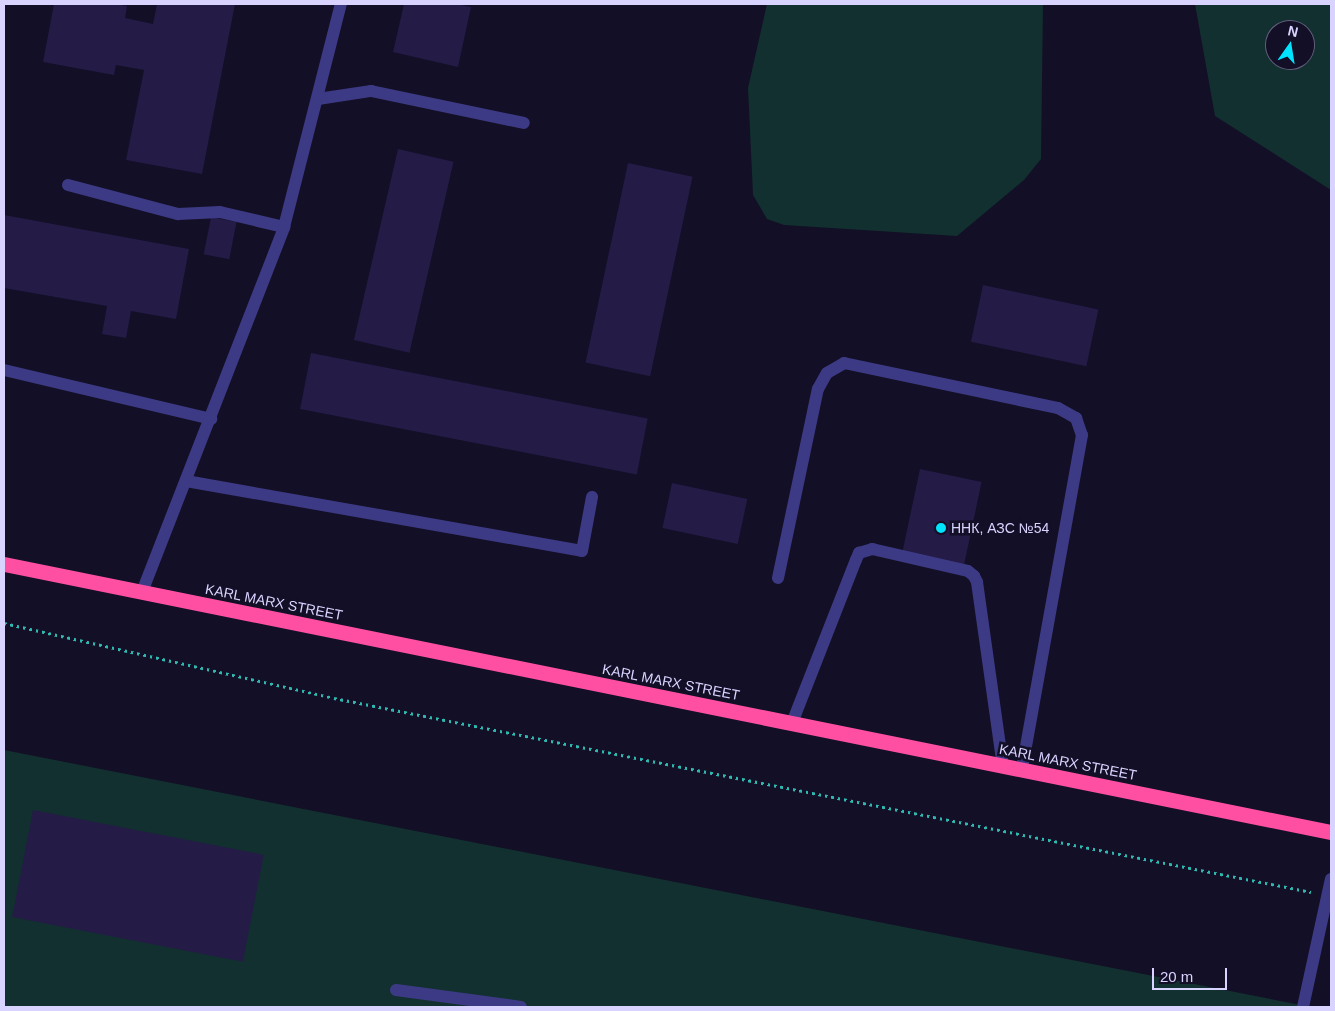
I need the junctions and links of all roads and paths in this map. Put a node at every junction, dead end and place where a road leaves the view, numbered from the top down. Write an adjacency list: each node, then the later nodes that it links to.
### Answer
1 (341, 4): 2 (street)
2 (318, 99): 3 (street); 5 (street)
3 (524, 123)
4 (68, 185): 5 (street)
5 (284, 227): 7 (street)
6 (4, 370): 7 (street)
7 (210, 419): 8 (street)
8 (186, 481): 9 (street); 12 (street)
9 (592, 497)
10 (4, 564): 12 (highway, KARL MARX STREET)
11 (778, 578): 16 (street)
12 (142, 592): 14 (highway, KARL MARX STREET)
13 (4, 623): 19 (path)
14 (792, 723): 15 (highway, KARL MARX STREET); 15 (street)
15 (1002, 766): 16 (highway, KARL MARX STREET)
16 (1022, 770): 17 (highway, KARL MARX STREET)
17 (1331, 832)
18 (1331, 879): 19 (street)
19 (1328, 895): 22 (street)
20 (396, 990): 21 (street)
21 (521, 1007)
22 (1303, 1007)

